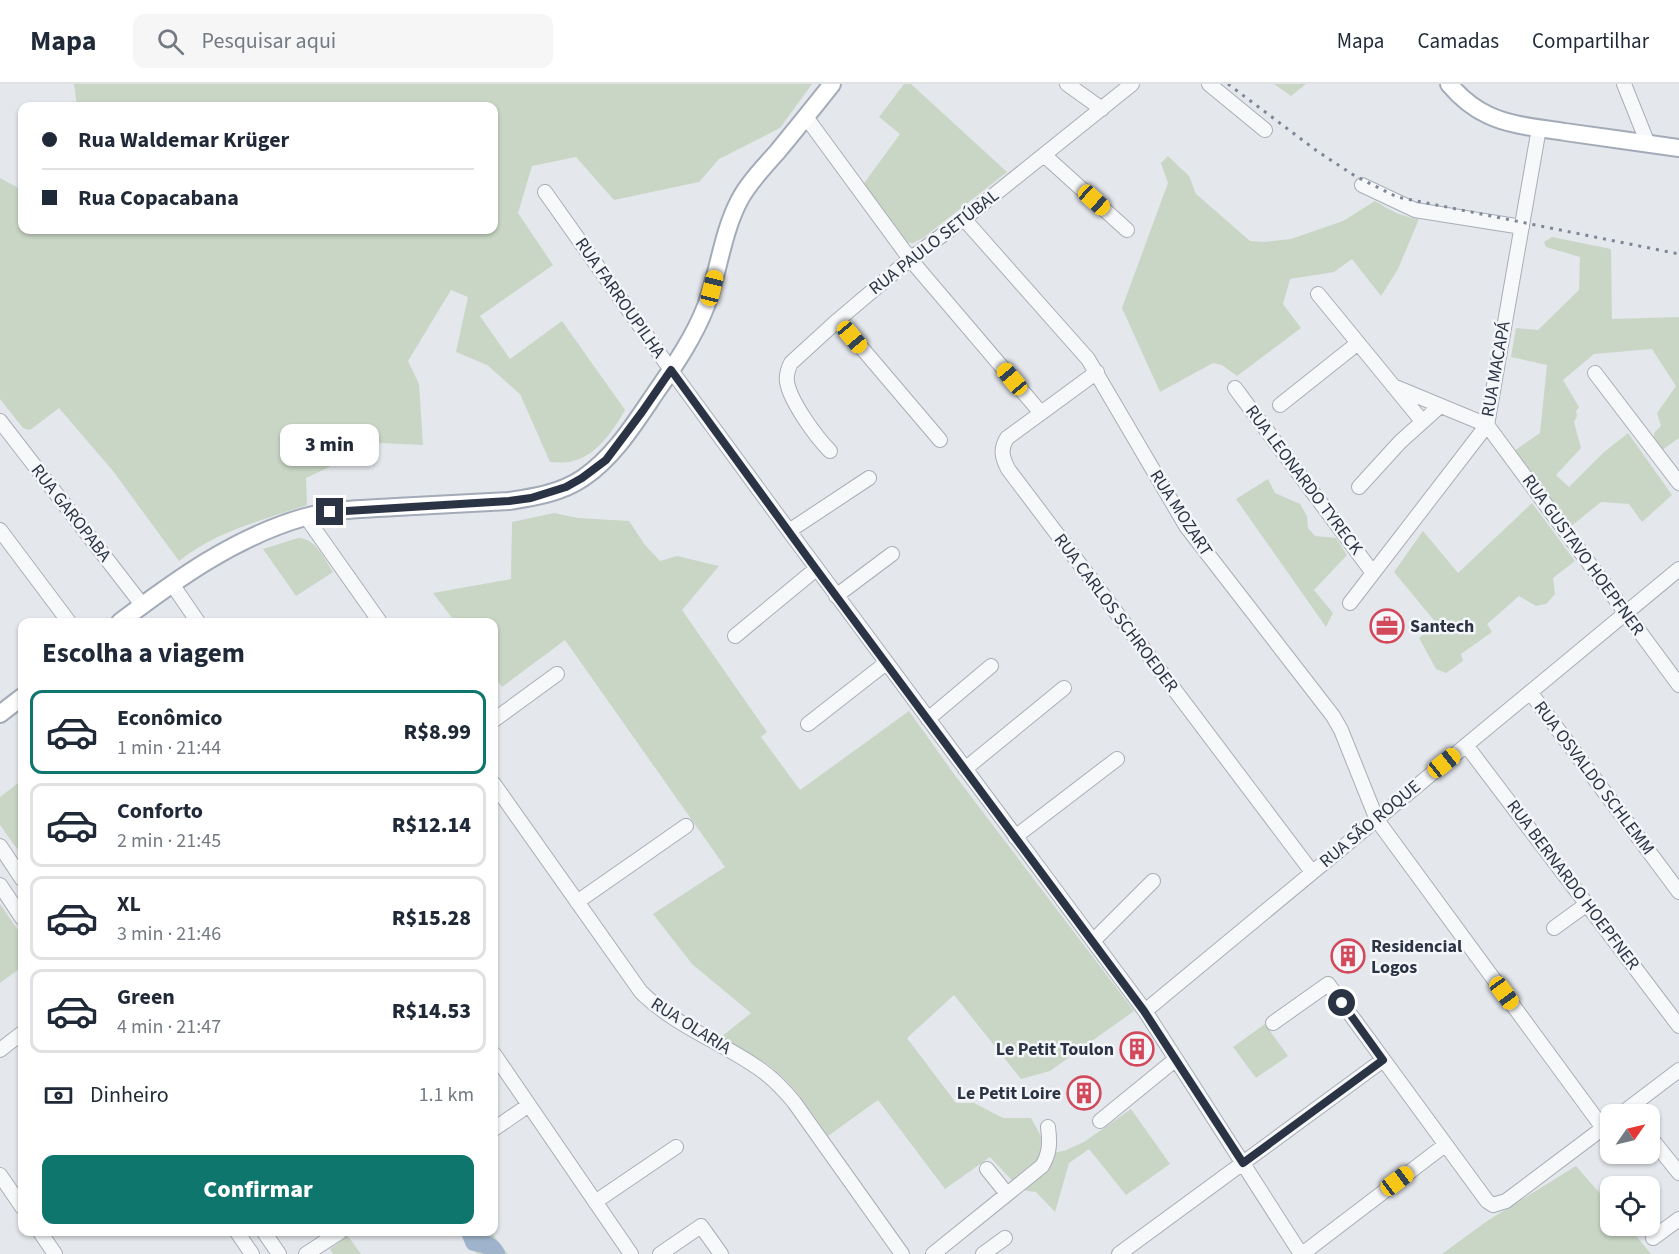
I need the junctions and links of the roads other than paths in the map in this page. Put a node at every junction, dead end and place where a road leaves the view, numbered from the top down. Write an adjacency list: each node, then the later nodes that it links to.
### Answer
1 (832, 84): 8 (main road)
2 (1067, 84): 7 (street)
3 (1132, 84): 7 (street, RUA PAULO SETÚBAL)
4 (1209, 84): 10 (street)
5 (1449, 84): 9 (main road)
6 (1624, 84): 11 (street)
7 (1102, 109): 13 (street, RUA PAULO SETÚBAL)
8 (806, 117): 19 (street); 23 (main road)
9 (1539, 128): 11 (main road); 17 (street, RUA MACAPÁ)
10 (1265, 130)
11 (1648, 144): 12 (main road)
12 (1679, 148)
13 (1044, 155): 16 (street, RUA PAULO SETÚBAL); 18 (street)
14 (1362, 185): 17 (street)
15 (545, 192): 23 (street, RUA FARROUPILHA)
16 (964, 219): 19 (street, RUA PAULO SETÚBAL); 24 (street, RUA MOZART)
17 (1522, 227): 33 (street, RUA MACAPÁ)
18 (1127, 230)
19 (910, 259): 21 (street, RUA PAULO SETÚBAL); 30 (street)
20 (1318, 294): 22 (street)
21 (838, 320): 34 (street); 35 (street, RUA PAULO SETÚBAL)
22 (1358, 343): 26 (street); 28 (street)
23 (671, 370): 39 (main road); 41 (street, RUA FARROUPILHA)
24 (1097, 372): 30 (street, RUA CARLOS SCHROEDER); 71 (street, RUA MOZART)
25 (1595, 373): 37 (street)
26 (1393, 386): 29 (street); 32 (street)
27 (1235, 388): 45 (street, RUA LEONARDO TYRECK)
28 (1280, 405)
29 (1440, 406): 32 (street); 33 (street)
30 (1041, 413): 75 (street, RUA CARLOS SCHROEDER)
31 (0, 421): 49 (street, RUA GAROPABA)
32 (1422, 421): 38 (street)
33 (1487, 425): 45 (street, RUA MACAPÁ); 50 (street, RUA GUSTAVO HOEPFNER)
34 (939, 440)
35 (830, 451)
36 (869, 478): 41 (street)
37 (1679, 483)
38 (1359, 487)
39 (306, 517): 46 (main road); 54 (street)
40 (0, 530): 51 (street)
41 (789, 531): 43 (street, RUA FARROUPILHA)
42 (892, 554): 47 (street)
43 (816, 569): 47 (street, RUA FARROUPILHA); 55 (street)
44 (1679, 569): 50 (street, RUA SÃO ROQUE)
45 (1373, 573): 48 (street, RUA MACAPÁ)
46 (171, 584): 49 (main road); 53 (street)
47 (836, 596): 56 (street, RUA FARROUPILHA)
48 (1350, 603)
49 (142, 606): 52 (main road)
50 (1626, 613): 59 (street, RUA GUSTAVO HOEPFNER); 61 (street, RUA SÃO ROQUE)
51 (66, 618)
52 (126, 618)
53 (195, 618)
54 (377, 618)
55 (735, 636)
56 (886, 663): 65 (street, RUA FARROUPILHA); 66 (street)
57 (991, 666): 65 (street)
58 (557, 674): 64 (street)
59 (1679, 685)
60 (1064, 688): 69 (street)
61 (1530, 692): 67 (street, RUA SÃO ROQUE); 79 (street, RUA OSVALDO SCHLEMM)
62 (18, 700): 63 (main road)
63 (0, 714)
64 (498, 717)
65 (928, 719): 69 (street, RUA FARROUPILHA)
66 (808, 724)
67 (1467, 744): 71 (street, RUA SÃO ROQUE); 81 (street, RUA BERNARDO HOEPFNER)
68 (1117, 759): 73 (street)
69 (965, 769): 73 (street, RUA FARROUPILHA)
70 (498, 790): 80 (street, RUA OLARIA)
71 (1377, 820): 75 (street, RUA SÃO ROQUE); 96 (street, RUA MOZART)
72 (686, 826): 80 (street)
73 (1015, 837): 84 (street, RUA FARROUPILHA)
74 (0, 846): 76 (street)
75 (1312, 872): 85 (street, RUA SÃO ROQUE)
76 (18, 873)
77 (1153, 881): 84 (street)
78 (0, 885): 82 (street)
79 (1679, 892)
80 (577, 902): 125 (street, RUA OLARIA)
81 (1587, 904): 83 (street); 87 (street, RUA BERNARDO HOEPFNER)
82 (18, 912)
83 (1554, 928)
84 (1093, 941): 85 (street, RUA FARROUPILHA)
85 (1144, 1011): 90 (street, RUA FARROUPILHA)
86 (1273, 1023): 92 (street)
87 (1679, 1026)
88 (18, 1035): 89 (street)
89 (0, 1050)
90 (1176, 1059): 97 (street); 104 (street, RUA FARROUPILHA)
91 (498, 1060): 95 (street)
92 (1383, 1060): 101 (street); 104 (street)
93 (1679, 1070): 94 (street)
94 (1638, 1104)
95 (529, 1105): 98 (street); 110 (street)
96 (1600, 1116)
97 (1100, 1121)
98 (498, 1126)
99 (1048, 1127): 108 (street)
100 (1600, 1130): 101 (street)
101 (1445, 1144): 129 (street)
102 (676, 1147): 110 (street)
103 (1660, 1149): 106 (street)
104 (1243, 1163): 128 (street); 129 (street, RUA FARROUPILHA)
105 (987, 1169): 108 (street)
106 (1679, 1173)
107 (0, 1175): 109 (street)
108 (1007, 1194): 126 (street)
109 (18, 1201)
110 (595, 1202): 122 (street)
111 (1679, 1219): 117 (street)
112 (43, 1236): 118 (street)
113 (240, 1236): 119 (street)
114 (267, 1236): 120 (street)
115 (334, 1236): 121 (street)
116 (1005, 1238): 127 (street)
117 (1653, 1238)
118 (55, 1254)
119 (252, 1254)
120 (279, 1254)
121 (306, 1254)
122 (631, 1254)
123 (660, 1254): 124 (street)
124 (721, 1254)
125 (902, 1254)
126 (933, 1254)
127 (983, 1254)
128 (1119, 1254)
129 (1301, 1254)

